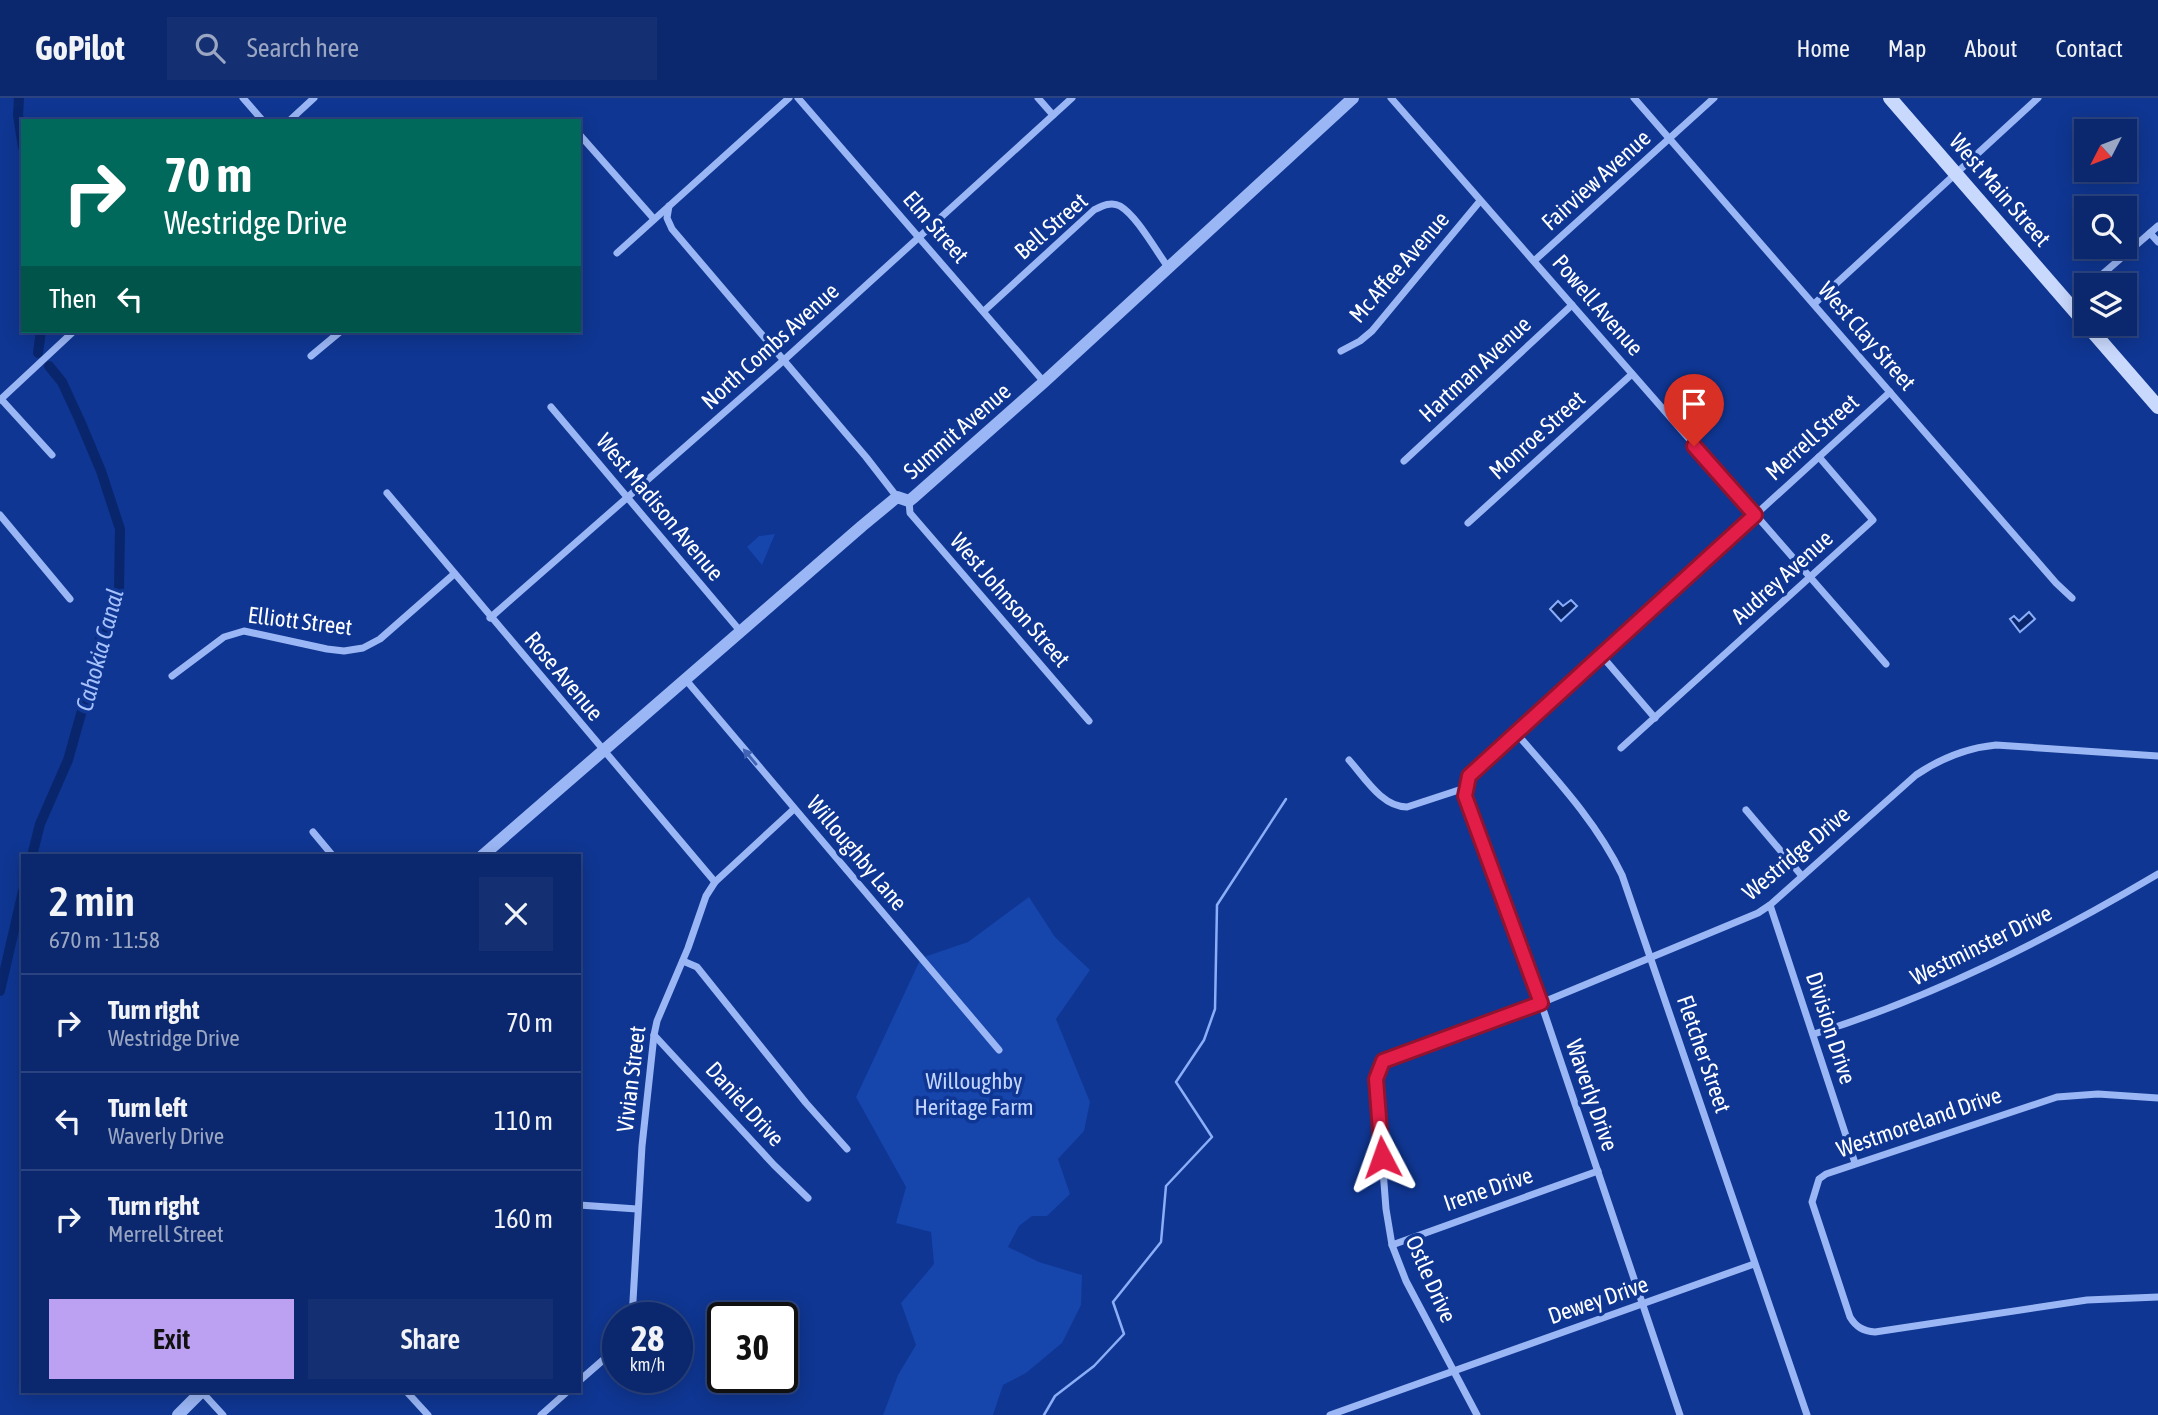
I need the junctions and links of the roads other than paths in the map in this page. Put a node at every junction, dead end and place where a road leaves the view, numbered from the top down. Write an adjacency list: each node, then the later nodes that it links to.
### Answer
1 (243, 98): 14 (street)
2 (314, 98): 15 (street)
3 (789, 98): 20 (street)
4 (798, 98): 24 (street, Elm Street)
5 (1038, 98): 13 (street)
6 (1072, 98): 13 (street, North Combs Avenue)
7 (1353, 98): 28 (street, Summit Avenue)
8 (1391, 98): 19 (street, Powell Avenue)
9 (1634, 98): 17 (street, West Clay Street)
10 (1714, 98): 17 (street, Fairview Avenue)
11 (1890, 98): 18 (main road, West Main Street)
12 (2038, 98): 18 (street)
13 (1053, 115): 24 (street, North Combs Avenue)
14 (261, 119)
15 (291, 119)
16 (581, 136): 21 (street)
17 (1670, 139): 27 (street, Fairview Avenue); 31 (street, West Clay Street)
18 (1956, 174): 31 (street); 32 (main road, West Main Street)
19 (1480, 201): 27 (street, Powell Avenue); 37 (street, Mc Affee Avenue)
20 (670, 206): 21 (street); 39 (street, West Johnson Street)
21 (654, 219): 26 (street)
22 (2158, 226): 23 (street)
23 (2150, 233): 25 (street); 29 (street)
24 (918, 237): 34 (street, Elm Street); 39 (street, North Combs Avenue)
25 (2158, 242)
26 (617, 253)
27 (1534, 261): 33 (street, Powell Avenue)
28 (1168, 267): 34 (street, Bell Street); 41 (street, Summit Avenue)
29 (2105, 273)
30 (2074, 300): 32 (street)
31 (1814, 304): 42 (street, West Clay Street)
32 (2069, 304): 45 (main road, West Main Street)
33 (1572, 305): 40 (street, Powell Avenue); 48 (street, Hartman Avenue)
34 (984, 311): 41 (street, Elm Street)
35 (72, 333): 43 (street)
36 (339, 333): 38 (street)
37 (1341, 351)
38 (311, 356)
39 (784, 360): 50 (street, North Combs Avenue); 51 (street, West Johnson Street)
40 (1632, 374): 53 (street, Powell Avenue); 54 (street, Monroe Street)
41 (1044, 382): 51 (street, Summit Avenue)
42 (1890, 393): 47 (street, Merrell Street); 57 (street, West Clay Street)
43 (1, 397): 46 (street)
44 (551, 407): 50 (street, West Madison Avenue)
45 (2158, 407)
46 (52, 455)
47 (1819, 457): 53 (street, Merrell Street); 56 (street, Audrey Avenue)
48 (1404, 461)
49 (387, 493): 55 (street, Rose Avenue)
50 (627, 497): 59 (street, North Combs Avenue); 60 (street, West Madison Avenue)
51 (903, 499): 60 (street, Summit Avenue); 66 (street, West Johnson Street)
52 (0, 515): 58 (street)
53 (1755, 515): 56 (street, Powell Avenue); 61 (street, Merrell Street)
54 (1468, 523)
55 (453, 575): 59 (street, Rose Avenue); 63 (street, Elliott Street)
56 (1810, 577): 62 (street, Powell Avenue); 65 (street, Audrey Avenue)
57 (2072, 598)
58 (70, 599)
59 (490, 618): 69 (street, Rose Avenue)
60 (741, 632): 64 (street, Summit Avenue)
61 (1601, 655): 65 (street); 67 (street, Merrell Street)
62 (1886, 664)
63 (172, 676)
64 (686, 680): 69 (street, Summit Avenue); 73 (street, Willoughby Lane, one-way to 64)
65 (1655, 718): 68 (street, Audrey Avenue)
66 (1089, 721)
67 (1516, 733): 72 (street, Merrell Street); 82 (street, Fletcher Street)
68 (1621, 748)
69 (603, 752): 77 (street, Summit Avenue); 80 (street, Rose Avenue)
70 (2158, 756): 79 (street, Westridge Drive)
71 (1349, 760): 72 (street)
72 (1465, 788): 84 (street, Waverly Drive)
73 (794, 809): 80 (street, Vivian Street); 87 (street, Willoughby Lane)
74 (1746, 810): 79 (street)
75 (313, 832): 76 (street)
76 (331, 854)
77 (484, 854)
78 (2158, 874): 85 (street, Westminster Drive)
79 (1802, 876): 81 (street, Westridge Drive)
80 (715, 882): 83 (street, Vivian Street)
81 (1770, 905): 82 (street, Westridge Drive); 85 (street, Division Drive)
82 (1651, 957): 84 (street, Westridge Drive); 97 (street, Fletcher Street)
83 (683, 961): 86 (street, Vivian Street); 90 (street)
84 (1541, 1003): 88 (street, Westridge Drive); 92 (street, Waverly Drive)
85 (1814, 1034): 91 (street, Division Drive)
86 (654, 1035): 93 (street, Daniel Drive); 95 (street, Vivian Street)
87 (999, 1049)
88 (1380, 1065): 96 (street, Ostle Drive)
89 (2158, 1098): 91 (street, Westmoreland Drive)
90 (847, 1149)
91 (1855, 1163): 98 (street, Westmoreland Drive)
92 (1598, 1171): 96 (street, Irene Drive); 100 (street, Waverly Drive)
93 (808, 1198)
94 (581, 1205): 95 (street)
95 (637, 1209): 99 (street, Vivian Street)
96 (1392, 1245): 102 (street, Ostle Drive)
97 (1754, 1264): 100 (street, Dewey Drive); 115 (street, Fletcher Street)
98 (2158, 1297)
99 (633, 1302)
100 (1643, 1304): 102 (street, Dewey Drive); 114 (street, Waverly Drive)
101 (602, 1361): 103 (street)
102 (1454, 1372): 112 (street, Dewey Drive); 113 (street, Ostle Drive)
103 (581, 1379)
104 (200, 1393): 108 (street)
105 (204, 1393): 109 (street)
106 (408, 1393): 110 (street)
107 (566, 1393): 111 (street)
108 (178, 1415)
109 (223, 1415)
110 (428, 1415)
111 (541, 1415)
112 (1330, 1415)
113 (1477, 1415)
114 (1680, 1415)
115 (1807, 1415)

